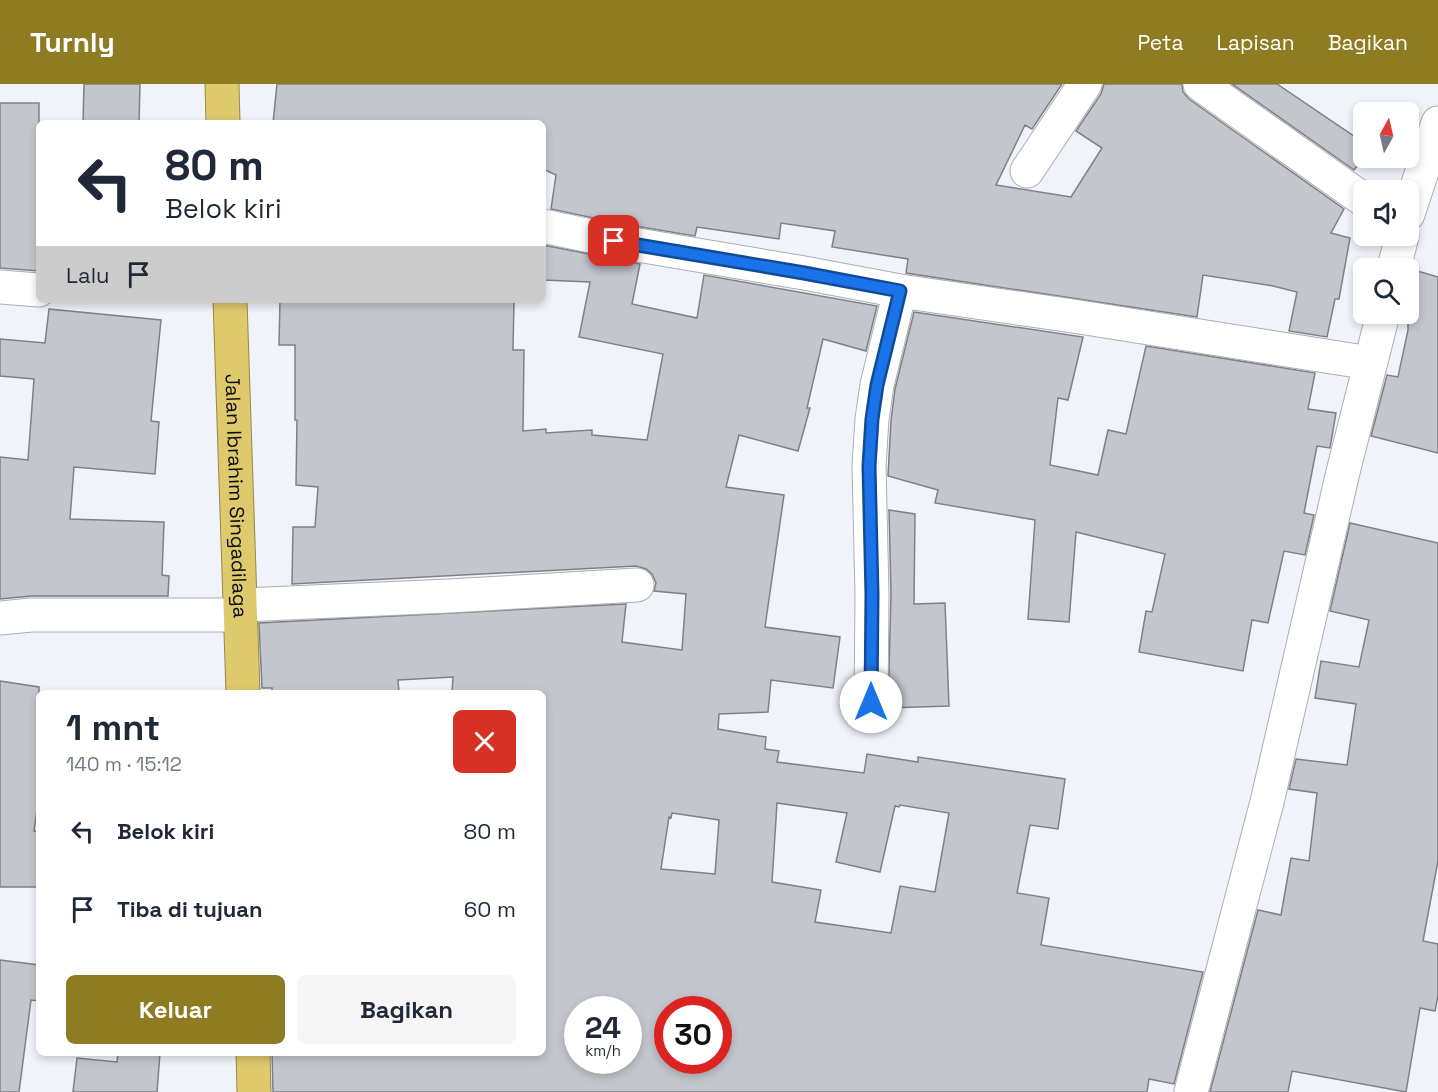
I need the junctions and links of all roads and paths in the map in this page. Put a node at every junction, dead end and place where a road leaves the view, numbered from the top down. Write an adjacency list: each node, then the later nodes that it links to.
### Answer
1 (222, 84): 4 (highway)
2 (1085, 84): 6 (street)
3 (1200, 84): 8 (street)
4 (223, 120)
5 (1438, 123): 7 (street)
6 (1027, 171)
7 (1419, 181)
8 (1353, 192)
9 (546, 227): 12 (street)
10 (0, 287): 11 (street)
11 (36, 290)
12 (900, 291): 15 (street); 20 (street)
13 (230, 303): 17 (highway, Jalan Ibrahim Singadilaga)
14 (1380, 324): 15 (street)
15 (1370, 363): 23 (street)
16 (637, 585): 17 (street)
17 (241, 610): 18 (street); 19 (highway, Jalan Ibrahim Singadilaga)
18 (0, 618)
19 (243, 690)
20 (871, 702)
21 (253, 1056): 22 (highway)
22 (254, 1092)
23 (1191, 1092)

